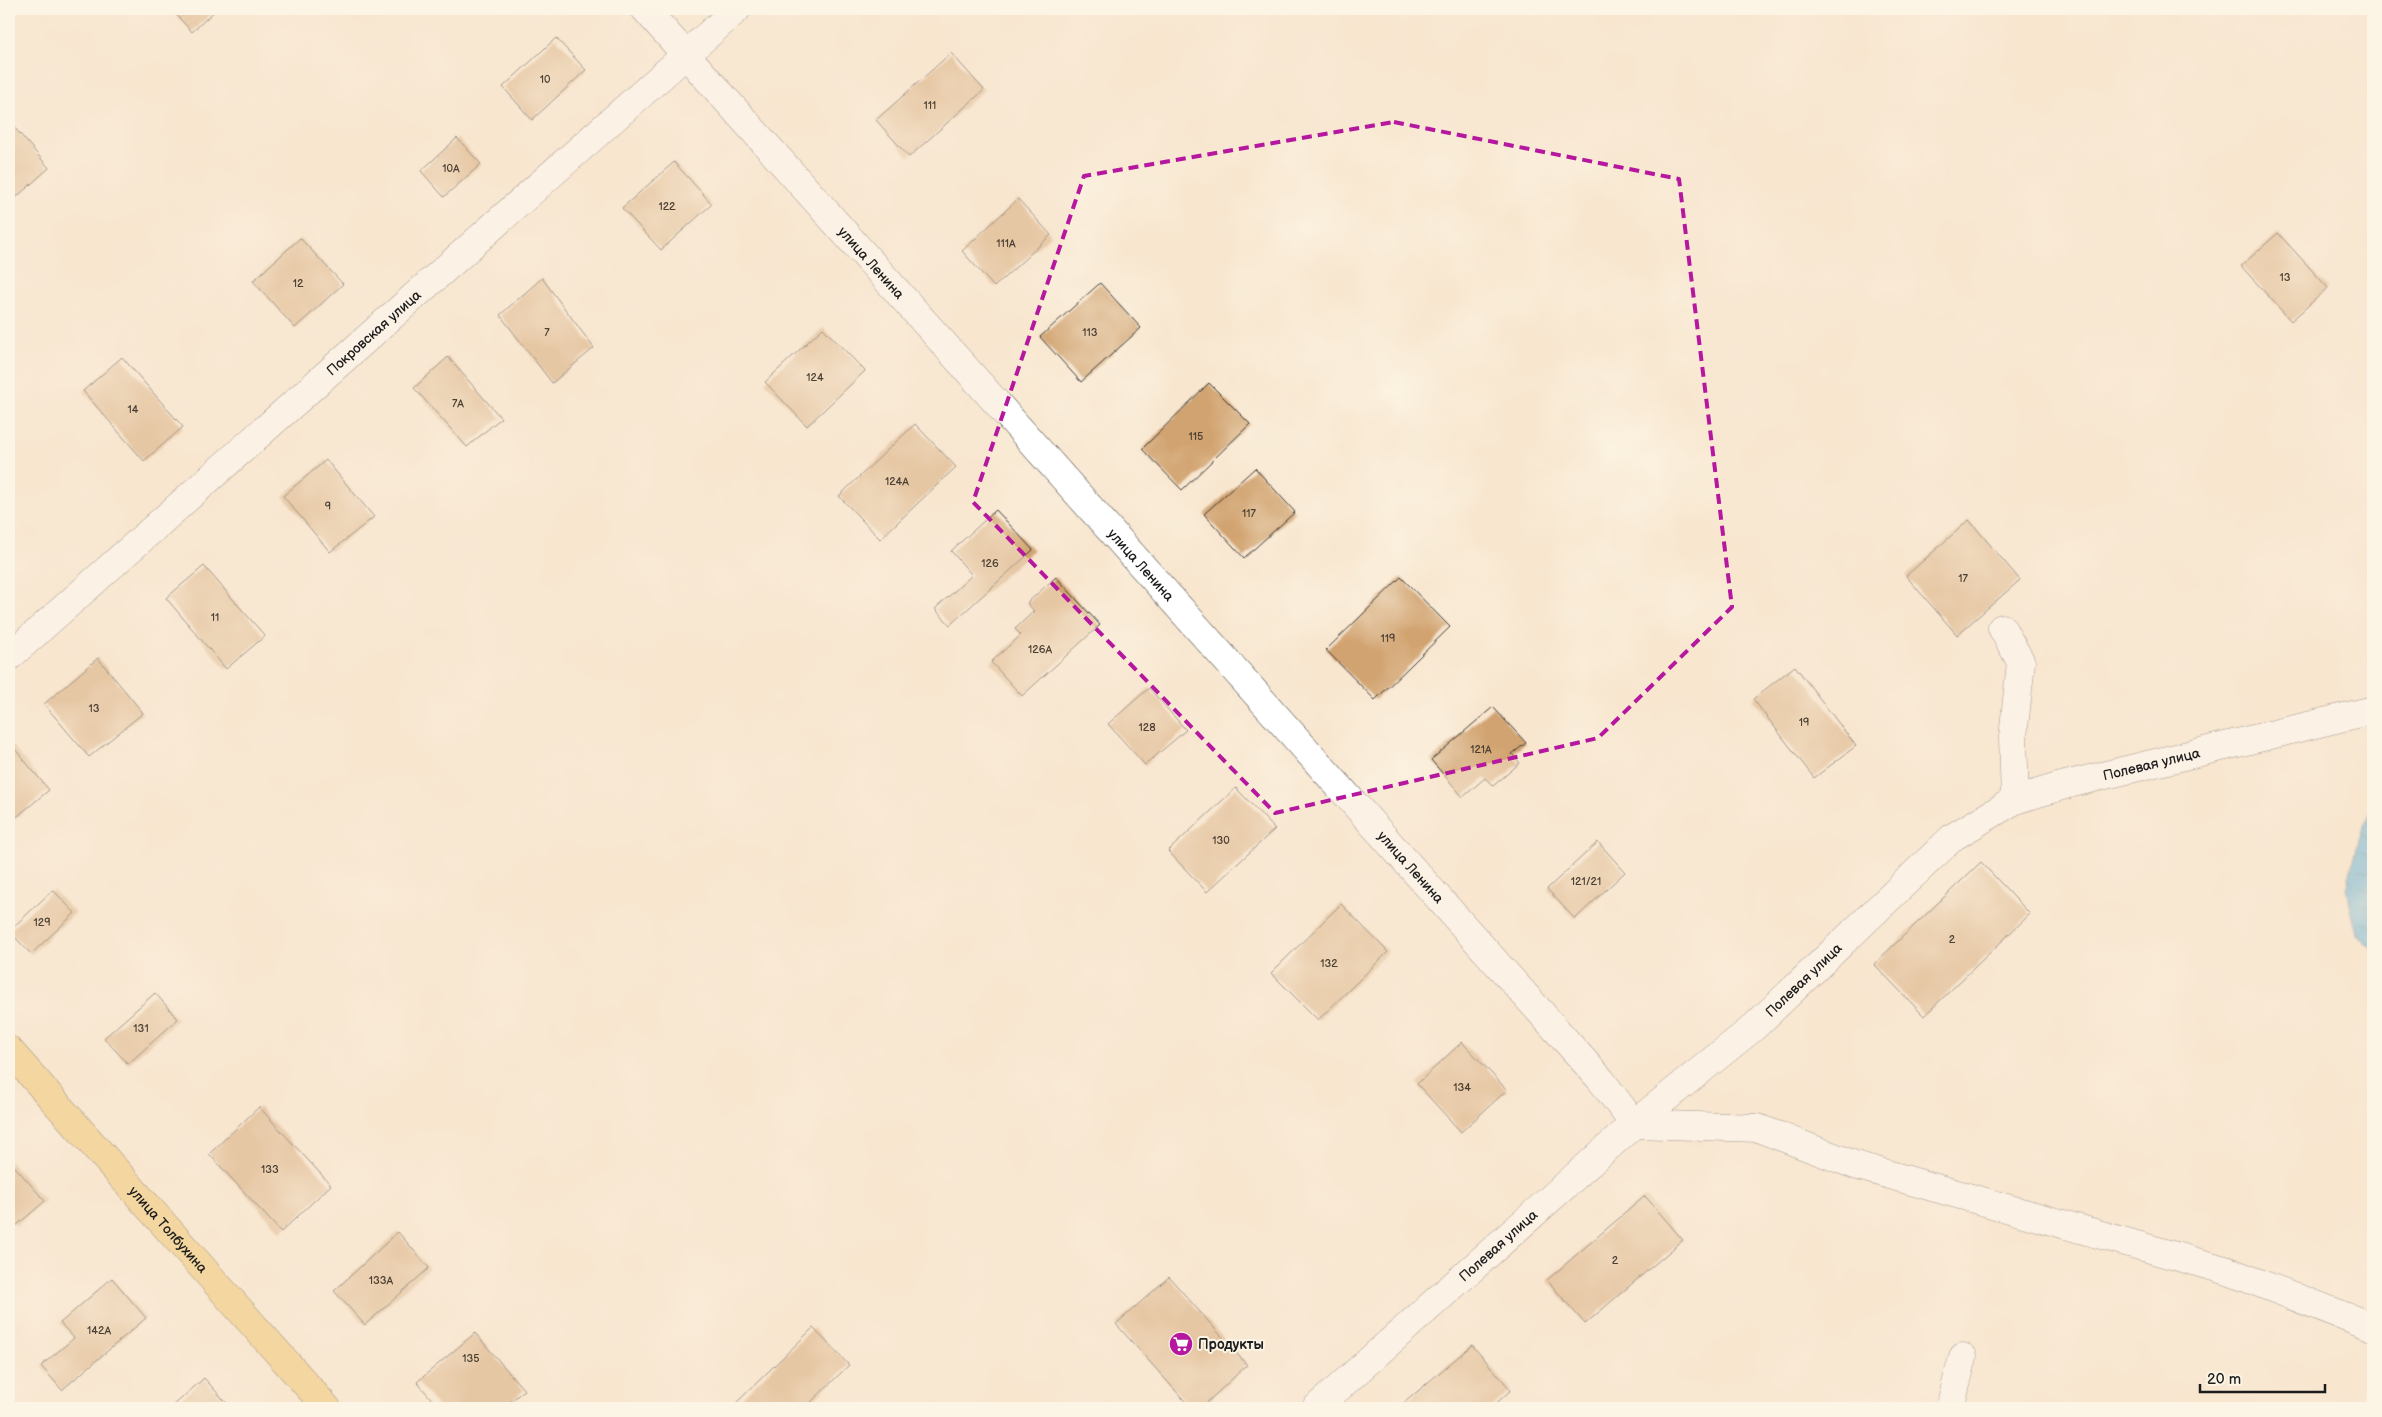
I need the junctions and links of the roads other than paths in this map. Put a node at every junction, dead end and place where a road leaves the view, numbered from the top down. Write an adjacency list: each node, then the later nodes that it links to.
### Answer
1 (645, 9): 3 (street, улица Ленина)
2 (737, 9): 3 (street, Покровская улица)
3 (686, 54): 5 (street, Покровская улица); 9 (street, улица Ленина)
4 (2002, 628): 7 (street)
5 (9, 657)
6 (2373, 710): 7 (street, Полевая улица)
7 (2015, 800): 9 (street, Полевая улица)
8 (9, 1050): 12 (main road, улица Толбухина)
9 (1634, 1124): 10 (street); 13 (street, Полевая улица)
10 (2373, 1327)
11 (1963, 1357): 14 (street)
12 (327, 1408)
13 (1316, 1408)
14 (1950, 1408)

